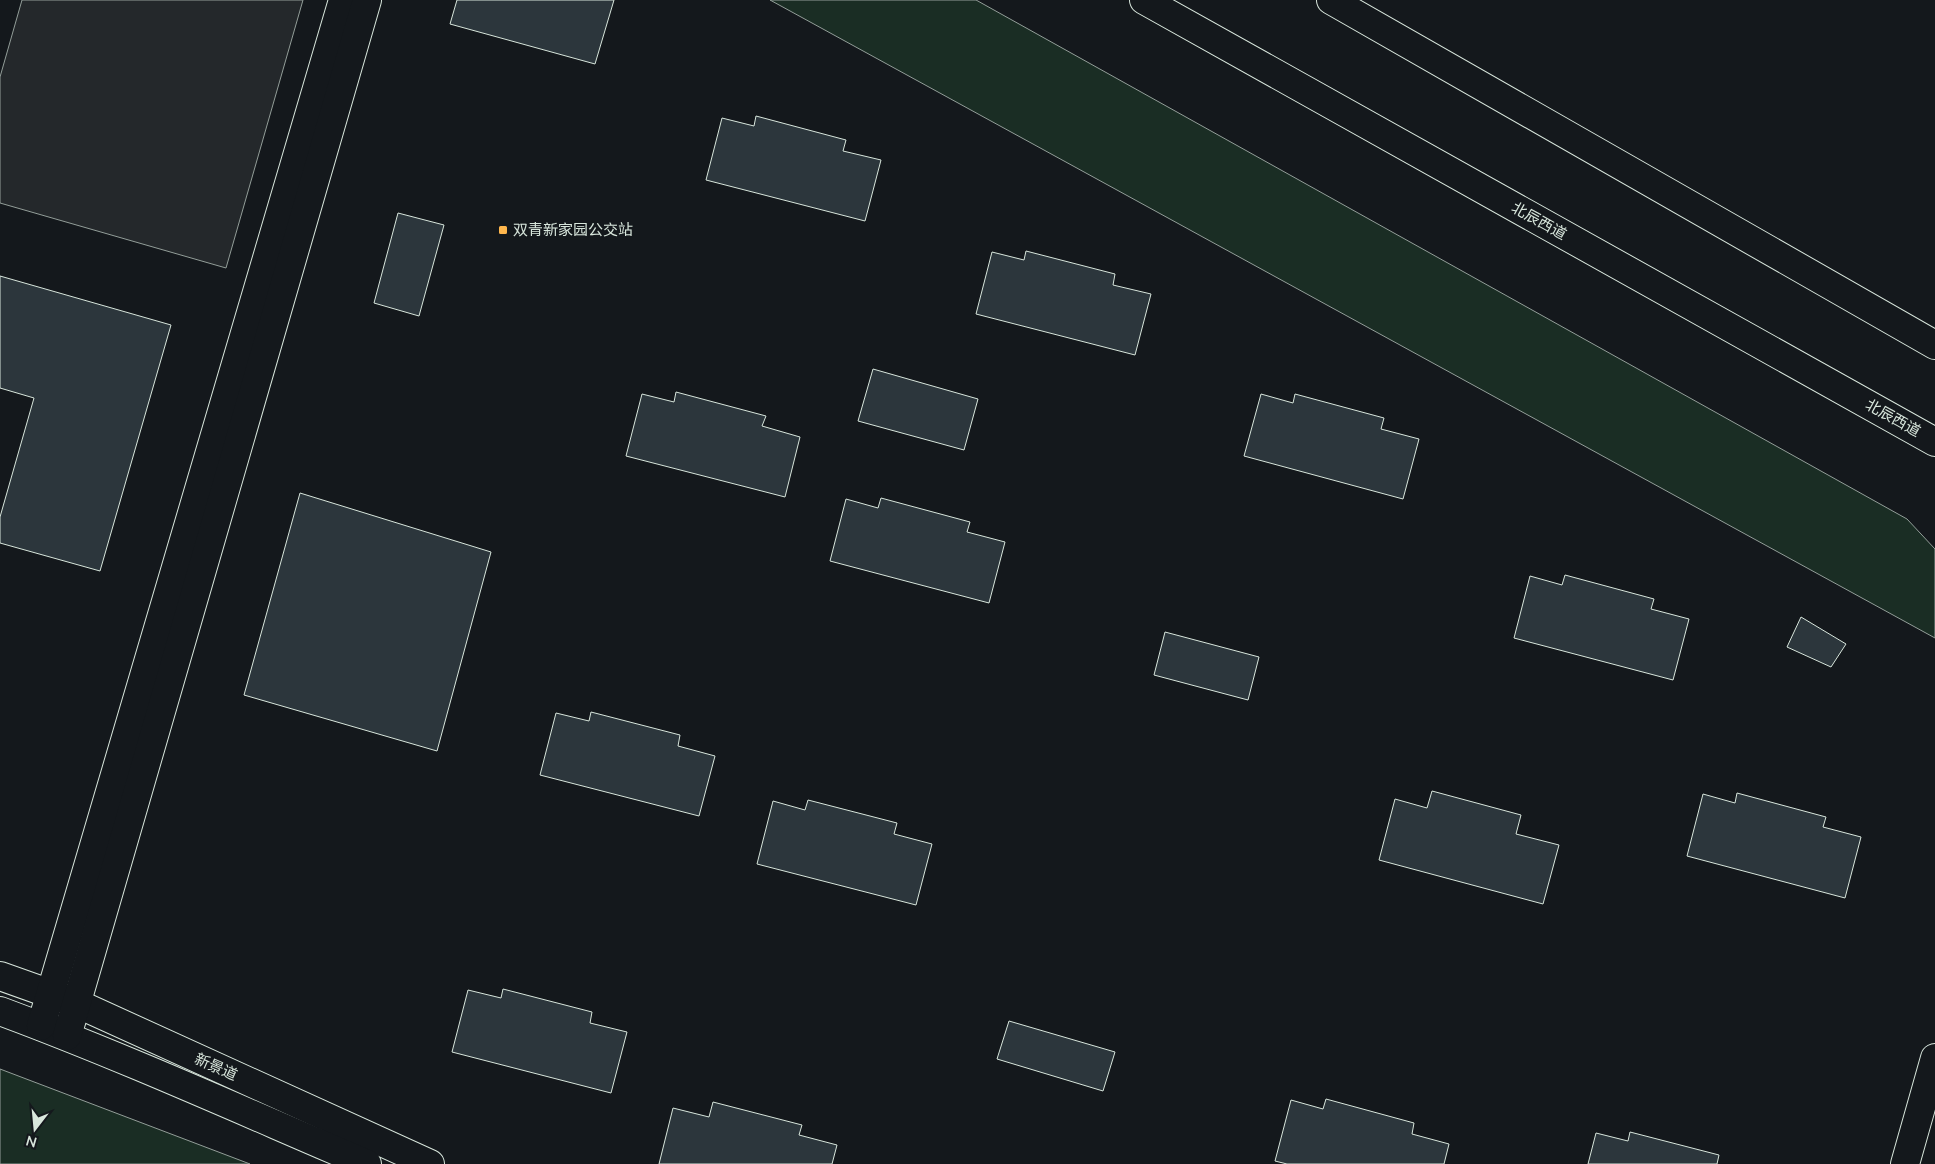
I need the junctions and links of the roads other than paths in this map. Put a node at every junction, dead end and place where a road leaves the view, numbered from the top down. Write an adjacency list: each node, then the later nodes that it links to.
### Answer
1 (343, 0): 8 (street)
2 (367, 0): 9 (street)
3 (1144, 0): 6 (street, 北辰西道)
4 (1331, 0): 5 (street)
5 (1935, 345)
6 (1935, 442)
7 (0, 976): 8 (street, 新景道)
8 (50, 994): 9 (street, 新景道); 11 (street)
9 (76, 1003): 12 (street); 15 (street, 新景道)
10 (0, 1011): 11 (street, 新景道)
11 (41, 1026): 12 (street, 新景道)
12 (67, 1036): 14 (street, 新景道)
13 (1935, 1058): 16 (street)
14 (367, 1164)
15 (430, 1164)
16 (1905, 1164)

